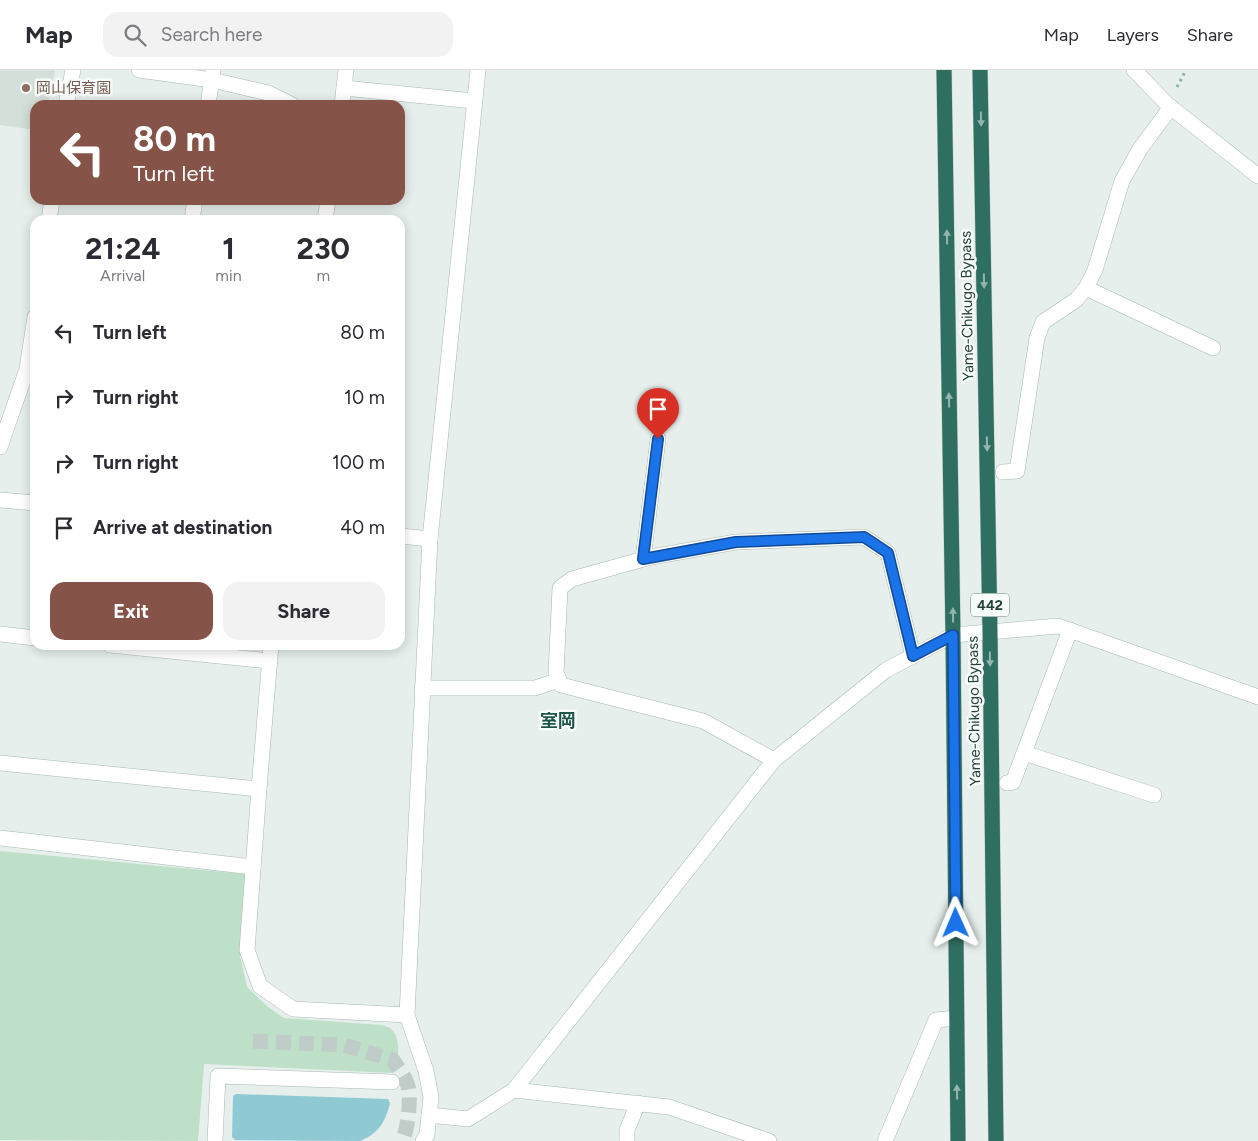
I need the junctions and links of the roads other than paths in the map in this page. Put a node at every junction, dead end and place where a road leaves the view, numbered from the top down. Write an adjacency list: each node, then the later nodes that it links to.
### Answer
1 (74, 70): 10 (street)
2 (139, 70): 8 (street)
3 (346, 70): 9 (street)
4 (478, 70): 14 (street)
5 (944, 70): 31 (highway, Yame-Chikugo Bypass / 442, one-way to 5)
6 (980, 70): 29 (highway, Yame-Chikugo Bypass / 442, one-way to 29)
7 (1134, 70): 15 (street)
8 (212, 75): 11 (street); 12 (street)
9 (344, 88): 13 (street); 14 (street)
10 (67, 100)
11 (209, 100)
12 (282, 100)
13 (343, 100)
14 (474, 101): 26 (street)
15 (1171, 107): 16 (street); 17 (street)
16 (1258, 176)
17 (1086, 288): 18 (street); 22 (street)
18 (1213, 348)
19 (30, 350): 21 (street)
20 (658, 439): 27 (street)
21 (0, 447)
22 (1003, 472)
23 (0, 500): 24 (street)
24 (30, 503)
25 (405, 536): 26 (street)
26 (430, 539): 38 (street)
27 (643, 559): 35 (street); 37 (street)
28 (1070, 630): 29 (street); 39 (street); 40 (street)
29 (990, 632): 31 (street); 60 (highway, Yame-Chikugo Bypass / 442, one-way to 60)
30 (0, 634): 32 (street)
31 (953, 635): 35 (street); 49 (highway, Yame-Chikugo Bypass / 442)
32 (30, 637)
33 (160, 650): 36 (street)
34 (271, 650): 36 (street)
35 (913, 656): 41 (street)
36 (270, 661): 44 (street)
37 (558, 677): 38 (street); 41 (street)
38 (422, 688): 48 (street)
39 (1258, 697)
40 (1024, 753): 43 (street); 45 (street)
41 (774, 760): 51 (street)
42 (0, 763): 44 (street)
43 (1007, 782)
44 (260, 788): 47 (street)
45 (1154, 795)
46 (0, 838): 47 (street)
47 (254, 867): 48 (street)
48 (407, 1015): 53 (street)
49 (956, 1018): 58 (street); 59 (highway, Yame-Chikugo Bypass / 442, one-way to 49)
50 (392, 1082): 54 (street)
51 (514, 1090): 52 (street); 53 (street)
52 (638, 1104): 56 (street); 57 (street)
53 (428, 1115): 55 (street)
54 (214, 1141)
55 (423, 1141)
56 (627, 1141)
57 (768, 1141)
58 (885, 1141)
59 (958, 1141)
60 (996, 1141)

